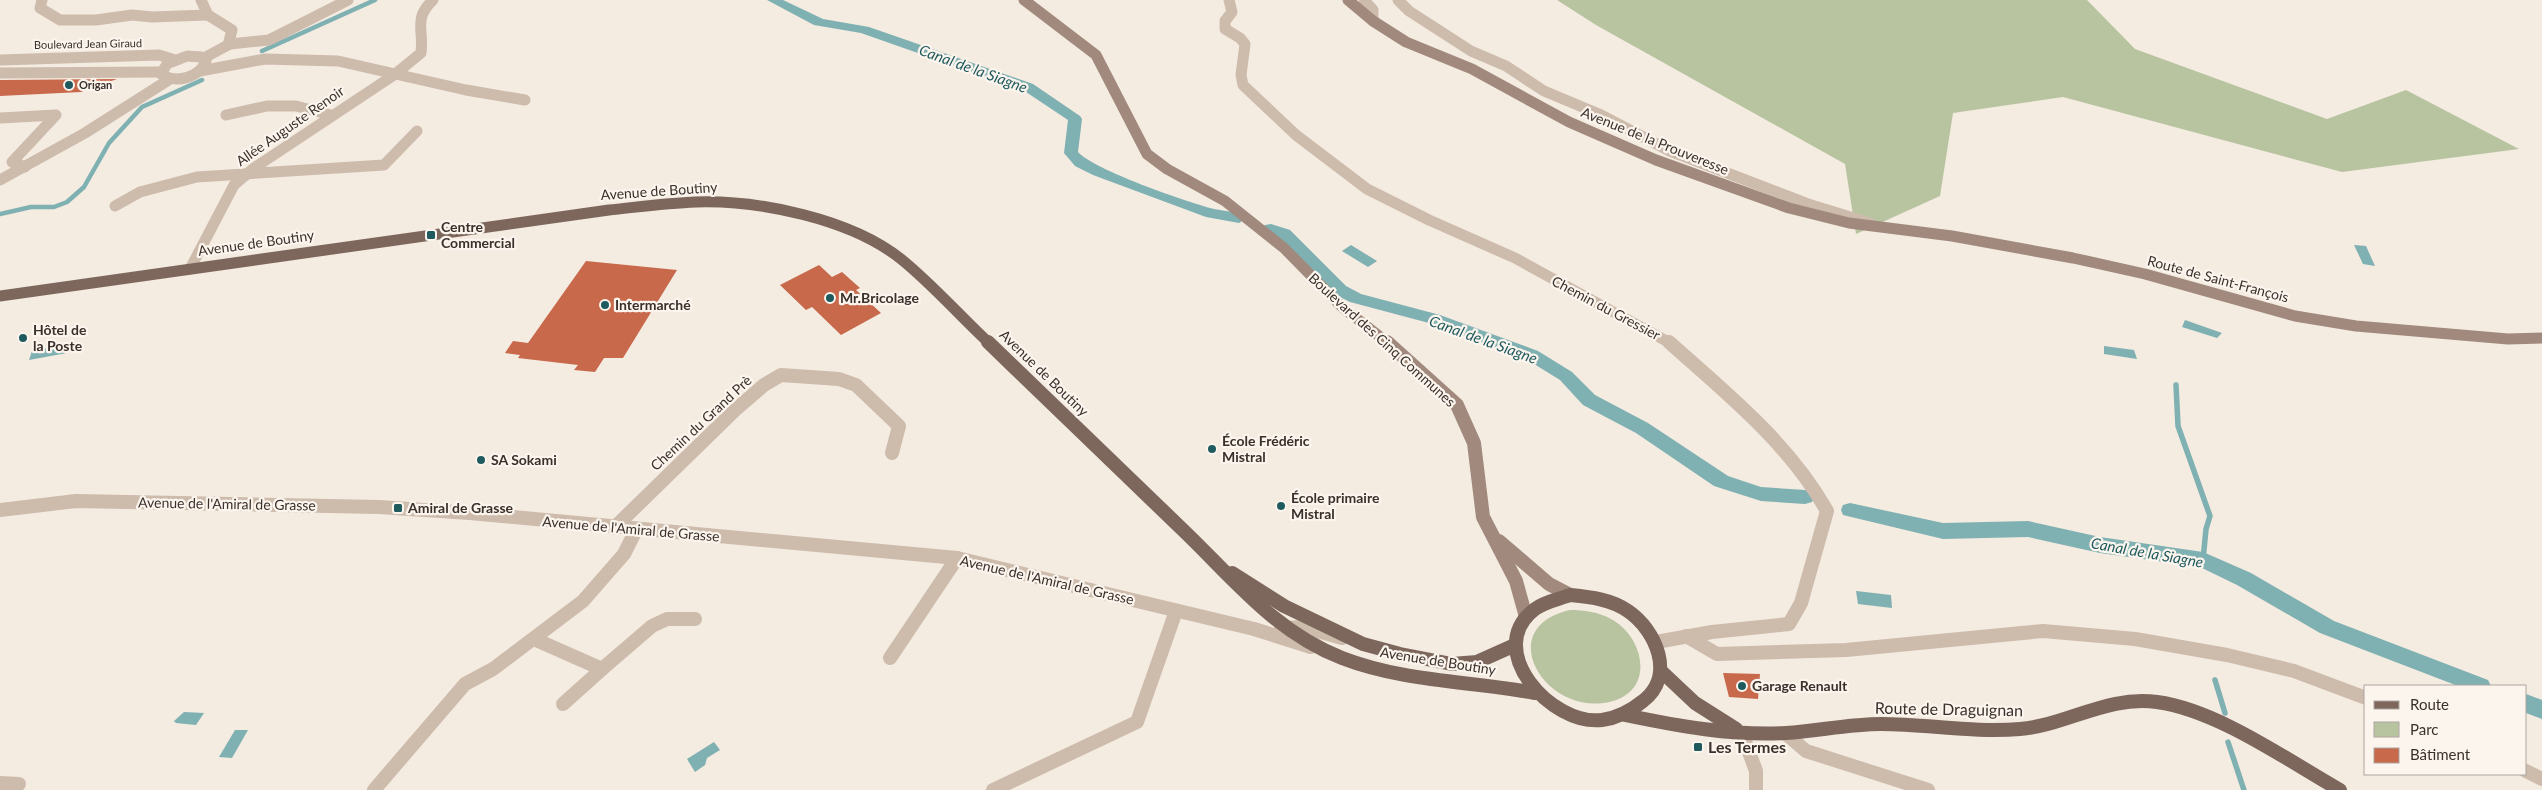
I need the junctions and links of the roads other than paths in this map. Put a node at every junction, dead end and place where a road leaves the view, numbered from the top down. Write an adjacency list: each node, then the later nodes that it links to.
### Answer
1 (42, 0): 10 (street)
2 (200, 0): 10 (street)
3 (348, 0): 12 (street)
4 (433, 0): 19 (street, Allée Auguste Renoir)
5 (1024, 0): 38 (main road, Boulevard des Cinq Communes)
6 (1229, 0): 47 (street, Chemin du Gressier)
7 (1348, 0): 11 (main road, Avenue de la Prouveresse)
8 (1364, 0): 11 (street)
9 (1398, 0): 30 (street)
10 (207, 15): 12 (street)
11 (1373, 21): 30 (main road, Avenue de la Prouveresse)
12 (230, 44): 13 (street)
13 (204, 58): 15 (street); 16 (street)
14 (0, 60): 15 (street, Boulevard Jean Giraud)
15 (175, 60): 17 (street)
16 (200, 71): 19 (street); 20 (street)
17 (160, 72): 18 (street); 20 (street)
18 (0, 73)
19 (394, 75): 21 (street); 23 (street, Allée Auguste Renoir)
20 (170, 79): 26 (street)
21 (525, 100)
22 (226, 115): 23 (street)
23 (331, 115): 27 (street, Allée Auguste Renoir)
24 (0, 118): 26 (street)
25 (417, 131): 27 (street)
26 (25, 167): 28 (street)
27 (248, 173): 29 (street); 31 (street, Allée Auguste Renoir)
28 (0, 180)
29 (115, 206)
30 (1888, 229): 33 (main road, Route de Saint-François)
31 (190, 269): 32 (main road, Avenue de Boutiny); 40 (main road, Avenue de Boutiny)
32 (0, 296)
33 (2542, 338)
34 (892, 454): 36 (street, Chemin du Grand Prè)
35 (0, 510): 36 (street, Avenue de l'Amiral de Grasse)
36 (614, 528): 37 (street, Avenue de l'Amiral de Grasse)
37 (636, 530): 39 (street, Avenue de l'Amiral de Grasse); 48 (street)
38 (1491, 533): 41 (main road, Boulevard des Cinq Communes); 43 (main road, Boulevard des Cinq Communes)
39 (957, 558): 42 (street, Avenue de l'Amiral de Grasse); 52 (street)
40 (1221, 566): 46 (main road, Avenue de Boutiny); 50 (main road, Avenue de Boutiny)
41 (1570, 596): 43 (main road); 49 (main road)
42 (1176, 611): 45 (street, Avenue de l'Amiral de Grasse); 67 (street)
43 (1526, 617): 51 (main road)
44 (695, 619): 54 (street)
45 (1254, 628): 46 (street, Avenue de l'Amiral de Grasse); 53 (street, Avenue de l'Amiral de Grasse)
46 (1282, 628): 50 (street, Avenue de l'Amiral de Grasse); 53 (main road, Avenue de Boutiny)
47 (1686, 636): 49 (street, Chemin du Gressier); 57 (street)
48 (534, 639): 54 (street); 66 (street)
49 (1656, 642): 55 (main road)
50 (1363, 644): 51 (main road, Avenue de Boutiny)
51 (1515, 645): 56 (main road)
52 (890, 658)
53 (1342, 659): 56 (main road, Avenue de Boutiny)
54 (602, 669): 58 (street)
55 (1661, 670): 59 (main road); 60 (main road, Route de Draguignan)
56 (1535, 693): 59 (main road)
57 (2364, 697)
58 (563, 704)
59 (1625, 715): 60 (main road, Route de Draguignan)
60 (1742, 733): 61 (main road, Route de Draguignan); 68 (street)
61 (1785, 733): 69 (street); 70 (main road, Route de Draguignan)
62 (2527, 772): 63 (street)
63 (2542, 779)
64 (0, 783): 65 (street)
65 (19, 784)
66 (374, 790)
67 (993, 790)
68 (1756, 790)
69 (1928, 790)
70 (2340, 790)

